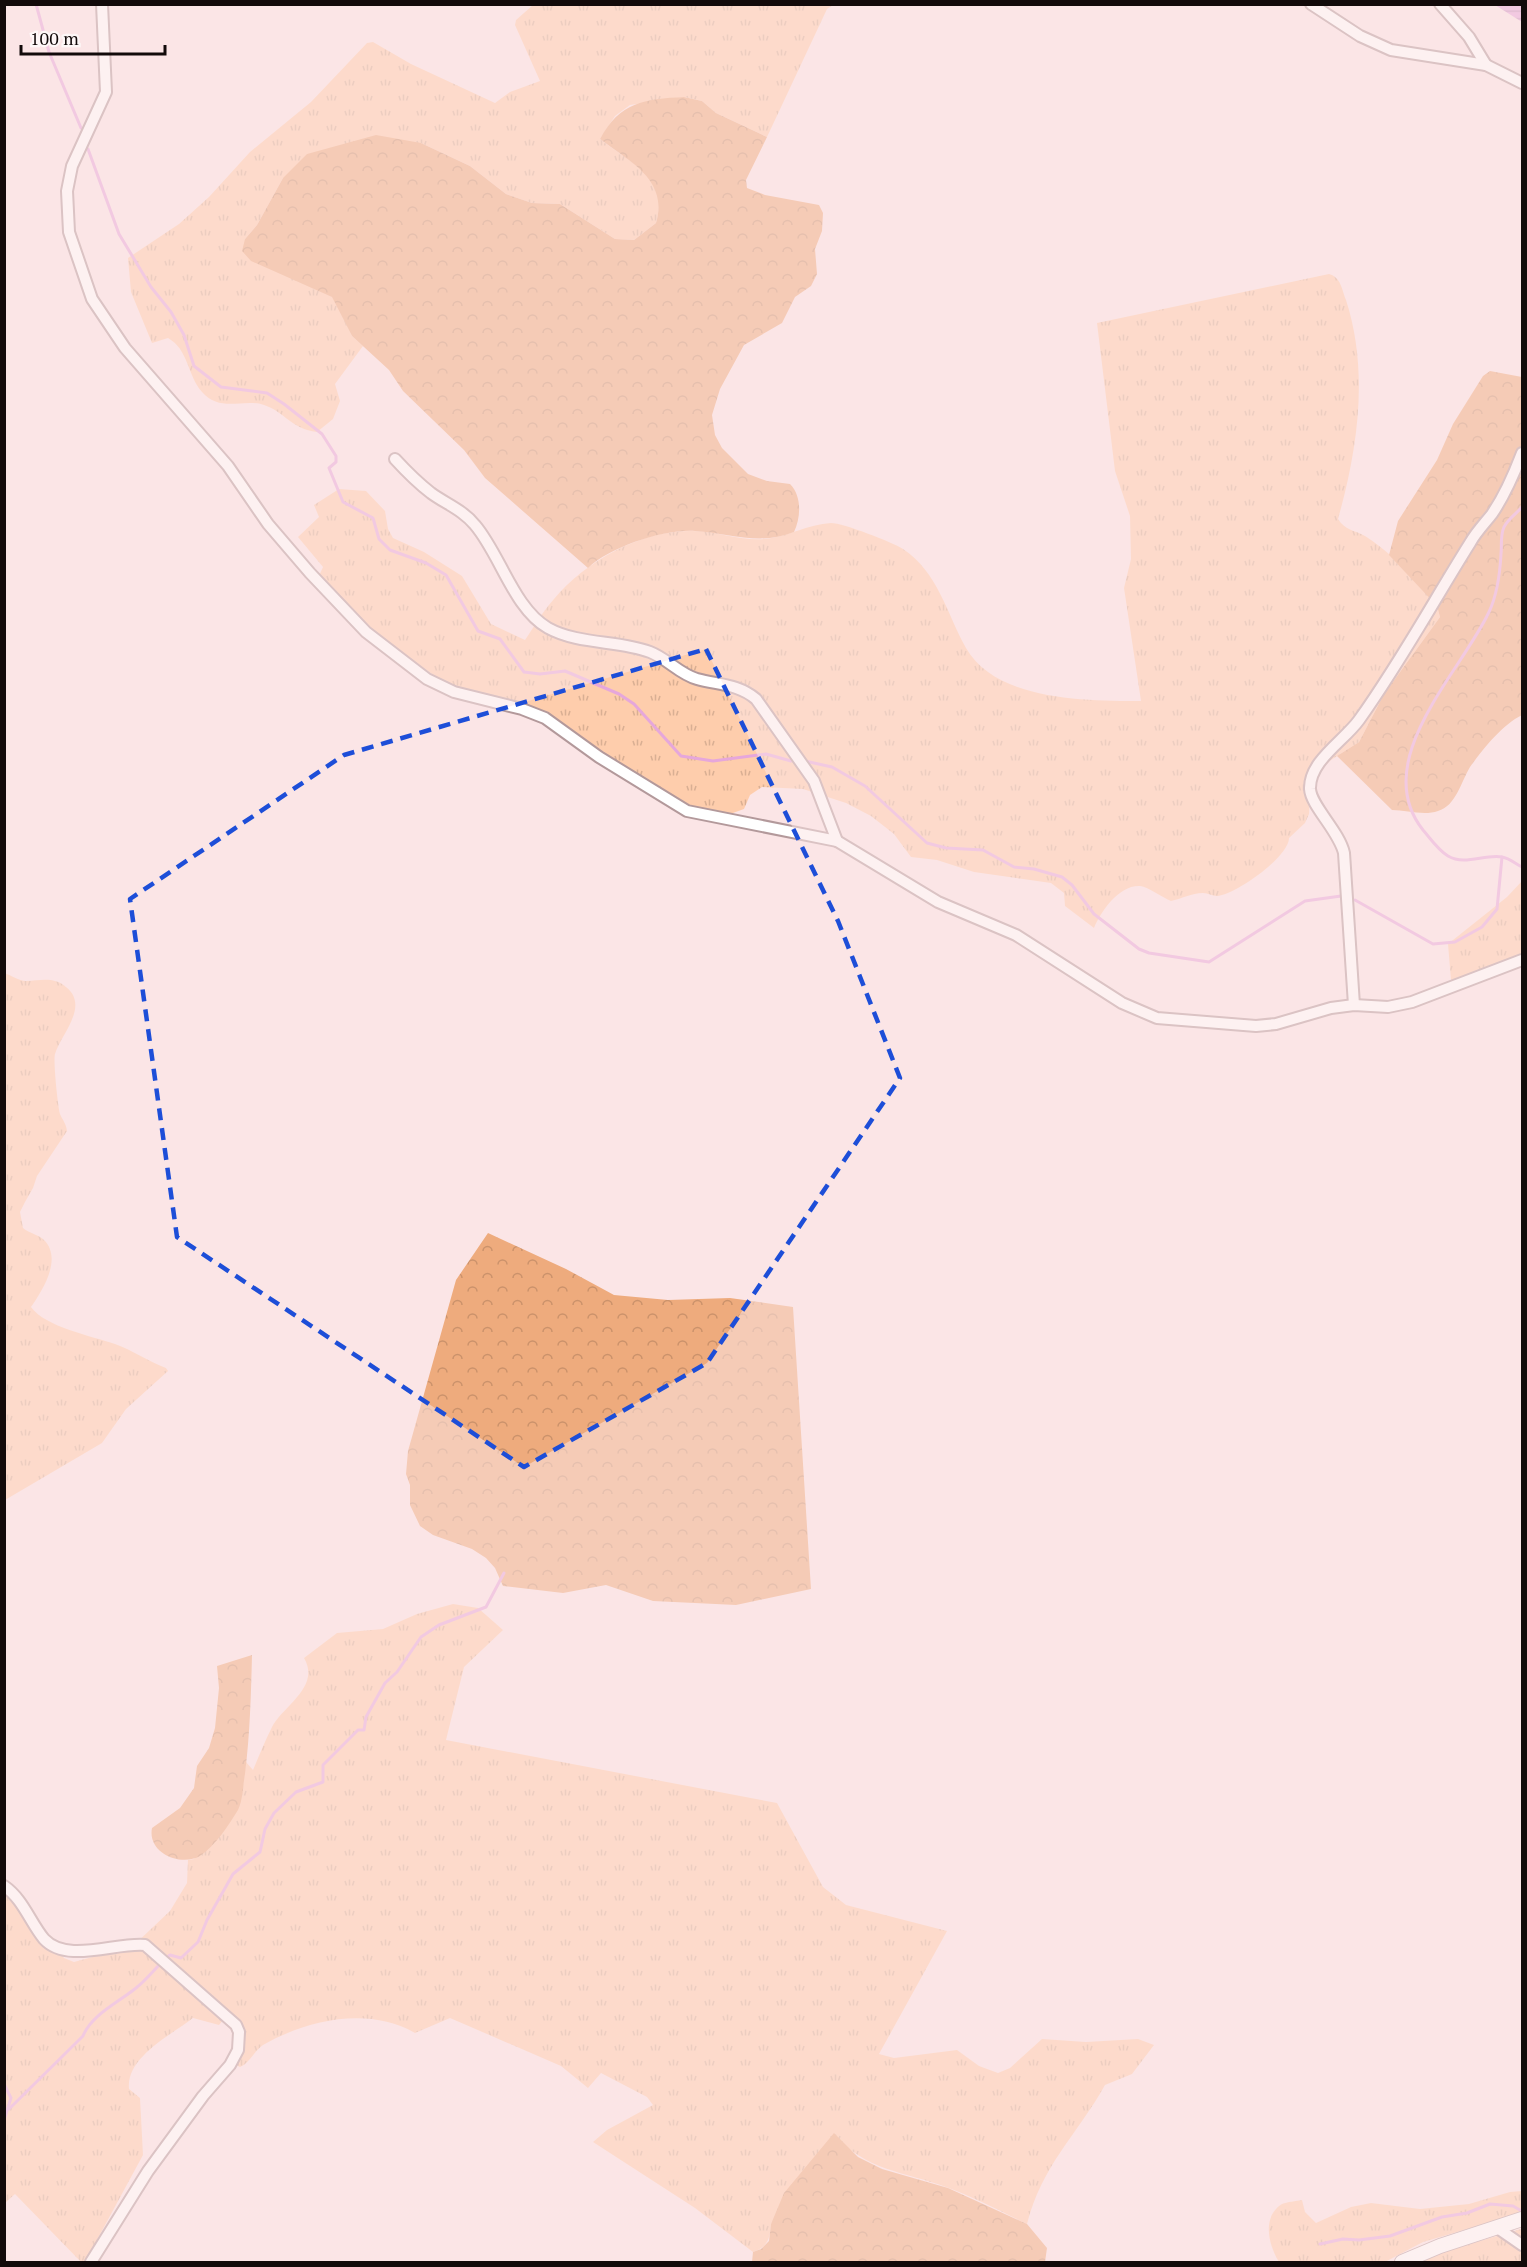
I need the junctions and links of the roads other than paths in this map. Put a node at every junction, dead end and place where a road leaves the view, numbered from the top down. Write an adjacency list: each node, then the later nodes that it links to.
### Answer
1 (102, 4): 8 (street)
2 (1311, 4): 4 (street)
3 (1440, 4): 4 (street)
4 (1486, 65): 5 (street)
5 (1522, 83)
6 (1522, 453): 10 (street)
7 (395, 459): 8 (street)
8 (837, 841): 10 (street)
9 (1522, 960): 10 (street)
10 (1354, 1005)
11 (4, 1886): 15 (street)
12 (1522, 2220): 13 (main road)
13 (1496, 2227): 14 (street); 16 (main road)
14 (1522, 2245)
15 (91, 2262)
16 (1402, 2262)

